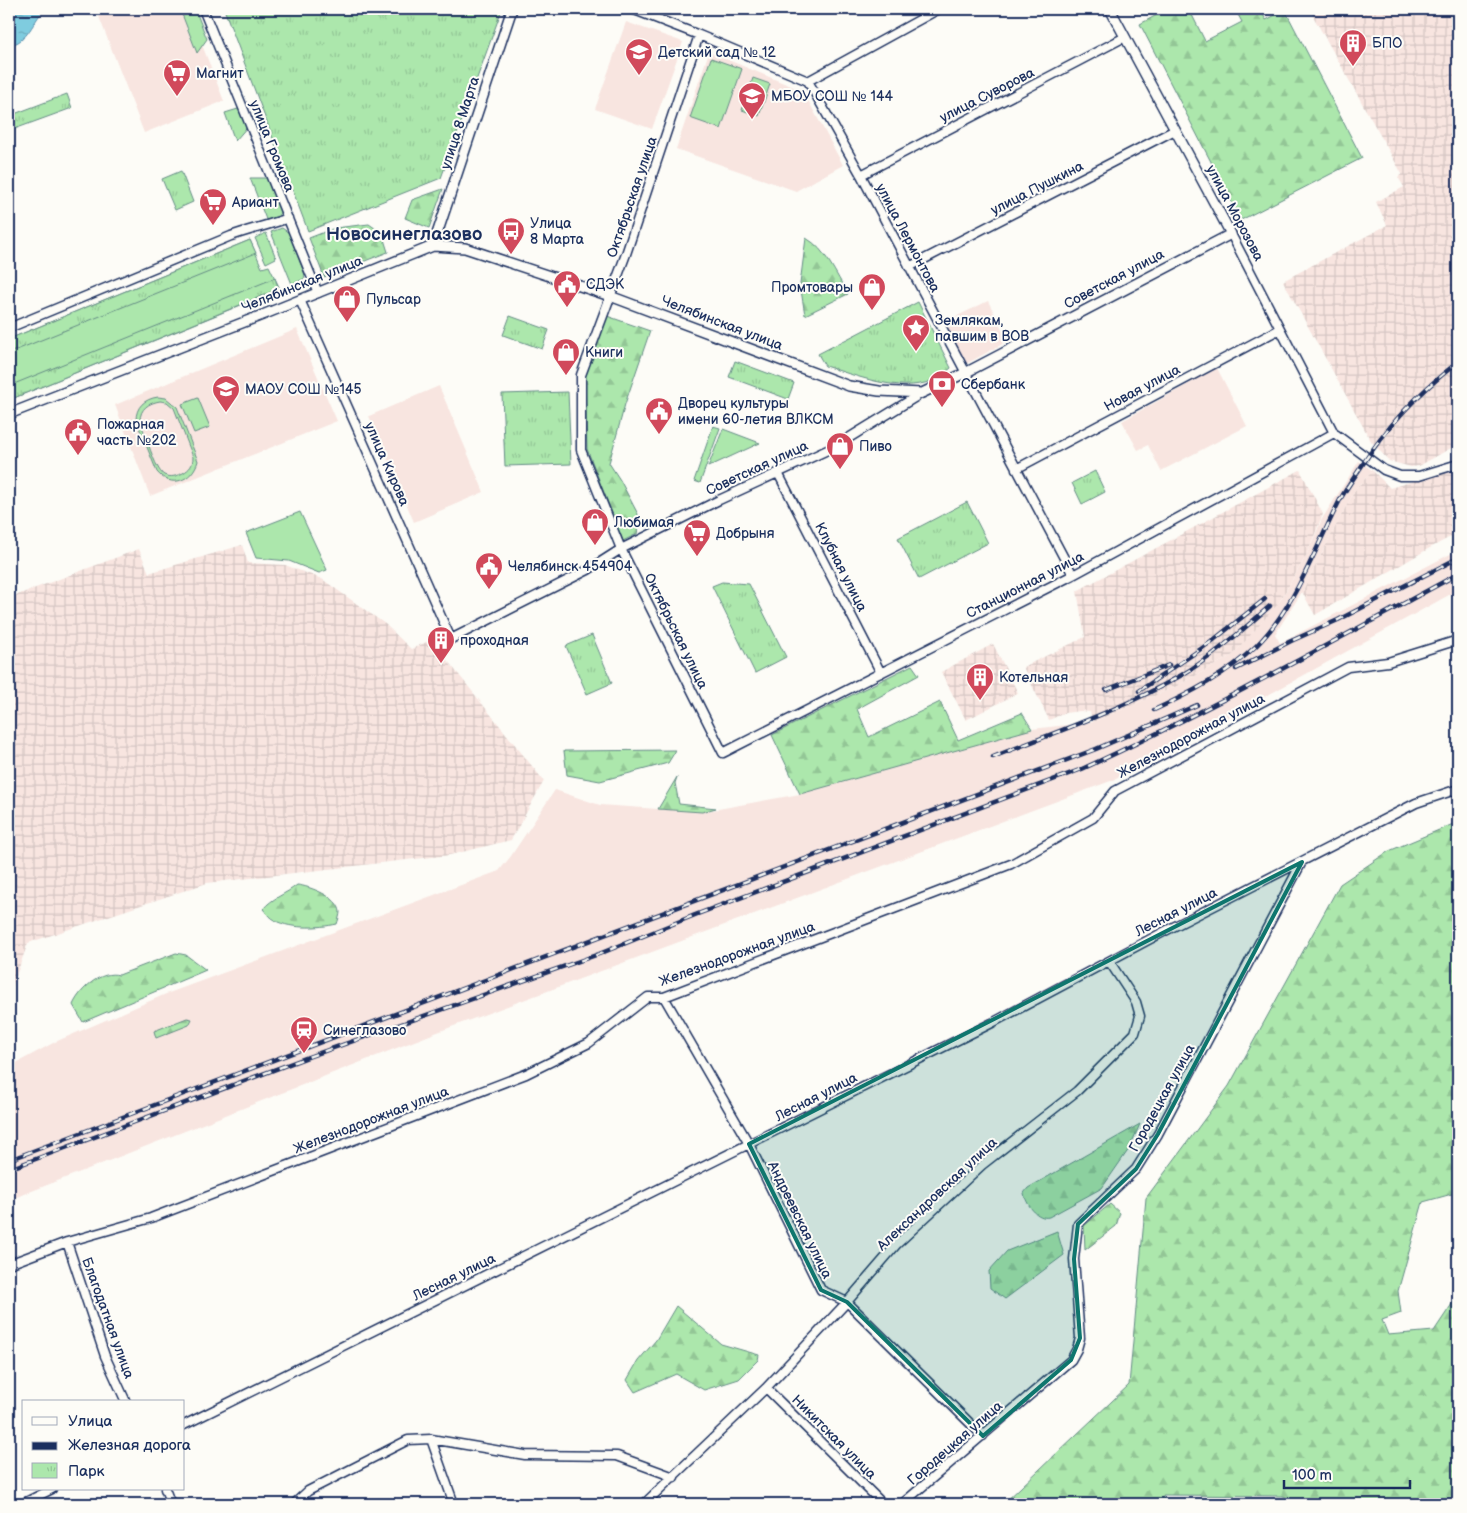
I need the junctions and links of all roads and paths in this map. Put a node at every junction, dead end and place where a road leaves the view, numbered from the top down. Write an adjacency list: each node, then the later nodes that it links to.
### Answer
1 (203, 9): 11 (street, улица Громова)
2 (512, 9): 13 (street, улица 8 Марта)
3 (632, 9): 6 (street)
4 (939, 9): 8 (street)
5 (1110, 9): 7 (street, улица Морозова)
6 (699, 35): 8 (street); 16 (street, Октябрьская улица)
7 (1125, 37): 9 (street, улица Морозова); 10 (street, улица Суворова)
8 (808, 81): 10 (street, улица Лермонтова)
9 (1175, 130): 12 (street, улица Морозова); 14 (street, улица Пушкина)
10 (861, 175): 14 (street, улица Лермонтова)
11 (288, 218): 15 (street, улица Громова); 18 (street)
12 (1231, 234): 19 (street, улица Морозова); 20 (street, Советская улица)
13 (433, 246): 15 (street, Челябинская улица); 16 (street, Челябинская улица)
14 (910, 267): 20 (street, улица Лермонтова)
15 (318, 293): 17 (street, Челябинская улица)
16 (610, 296): 21 (street, Челябинская улица); 27 (street, Октябрьская улица)
17 (300, 300): 22 (street, Челябинская улица); 29 (street, улица Кирова)
18 (9, 328)
19 (1280, 329): 23 (street, улица Морозова); 25 (street, Новая улица)
20 (965, 373): 21 (street, Советская улица); 25 (street, улица Лермонтова)
21 (922, 393): 26 (street, Советская улица)
22 (9, 414)
23 (1334, 432): 24 (street); 28 (street, Станционная улица)
24 (1458, 464)
25 (1016, 469): 28 (street, улица Лермонтова)
26 (778, 473): 27 (street, Советская улица); 31 (street, Клубная улица)
27 (621, 549): 29 (street, Советская улица); 32 (street, Октябрьская улица)
28 (1073, 575): 31 (street, Станционная улица)
29 (451, 639)
30 (1458, 640): 36 (street, Железнодорожная улица)
31 (881, 673): 32 (street, Станционная улица)
32 (722, 753)
33 (1458, 789): 34 (street, Лесная улица)
34 (1302, 862): 35 (street, Лесная улица); 44 (street, Городецкая улица)
35 (1108, 961): 37 (street, Лесная улица); 40 (street, Александровская улица)
36 (664, 997): 37 (street, Андреевская улица); 38 (street, Железнодорожная улица)
37 (749, 1144): 40 (street, Андреевская улица); 43 (street, Лесная улица)
38 (67, 1242): 39 (street, Железнодорожная улица); 42 (street, Благодатная улица)
39 (9, 1264)
40 (847, 1302): 41 (street, Александровская улица); 44 (street, Андреевская улица)
41 (766, 1388): 46 (street, Александровская улица); 54 (street, Никитская улица)
42 (125, 1400)
43 (185, 1425)
44 (983, 1436): 55 (street, Городецкая улица)
45 (431, 1439): 46 (street); 51 (street); 52 (street)
46 (674, 1477): 53 (street, Александровская улица)
47 (50, 1490): 49 (street)
48 (165, 1490): 50 (street)
49 (22, 1504)
50 (172, 1504)
51 (294, 1504)
52 (454, 1504)
53 (644, 1504)
54 (883, 1504)
55 (902, 1504)

